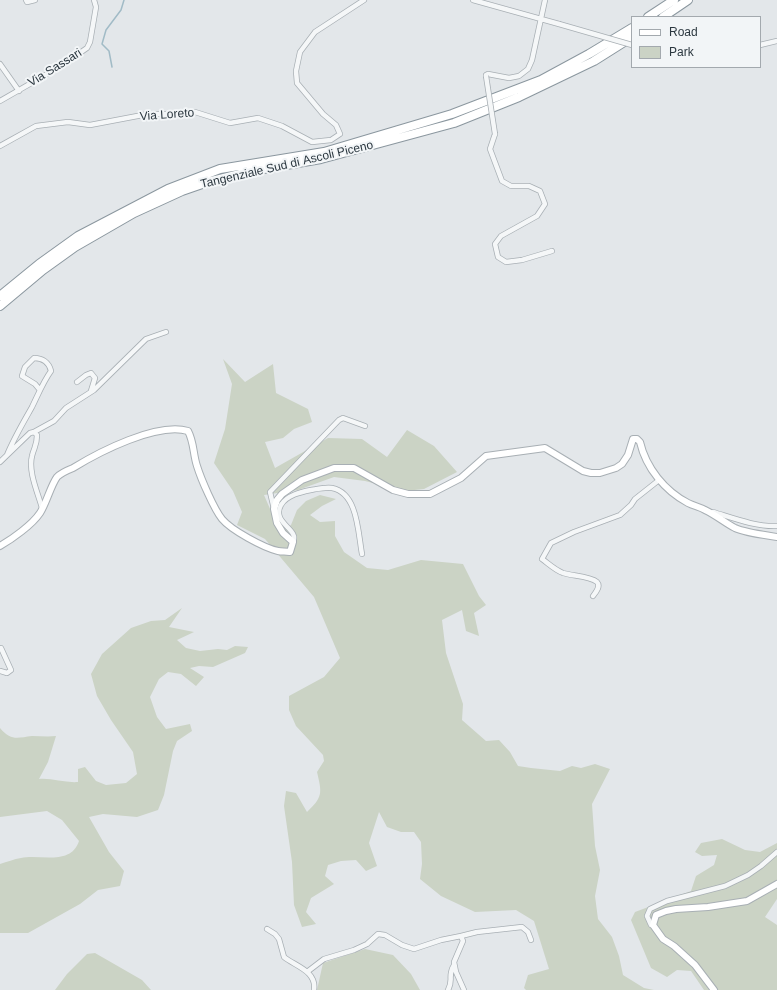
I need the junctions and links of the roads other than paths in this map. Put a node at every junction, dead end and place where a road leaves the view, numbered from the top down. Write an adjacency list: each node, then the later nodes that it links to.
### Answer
1 (26, 0): 2 (street)
2 (34, 0)
3 (94, 0): 19 (street, Via Sassari)
4 (364, 0): 21 (street, Via Loreto)
5 (473, 0): 11 (street)
6 (545, 0): 11 (street)
7 (674, 0): 9 (highway)
8 (688, 0): 10 (highway)
9 (650, 16)
10 (664, 16)
11 (541, 19): 15 (street, bridge); 22 (street, bridge)
12 (631, 29): 17 (highway)
13 (631, 38): 17 (highway)
14 (777, 41): 16 (street)
15 (631, 45)
16 (761, 45)
17 (591, 58): 23 (highway, Tangenziale Sud di Ascoli Piceno); 24 (highway, Tangenziale Sud di Ascoli Piceno)
18 (0, 64): 19 (street)
19 (19, 91): 20 (street, Via Sassari)
20 (0, 101)
21 (0, 146)
22 (552, 251)
23 (0, 296)
24 (0, 306)
25 (166, 332): 28 (street)
26 (77, 382): 28 (street)
27 (40, 390): 27 (street); 31 (street)
28 (91, 391): 30 (street)
29 (365, 426): 35 (street)
30 (34, 432): 31 (street); 34 (street)
31 (7, 455): 32 (street)
32 (0, 462)
33 (659, 480): 35 (street); 36 (street); 42 (street)
34 (42, 508): 39 (street); 40 (street)
35 (274, 509): 39 (street)
36 (705, 510): 37 (street); 38 (street)
37 (777, 526)
38 (777, 537)
39 (293, 542): 41 (street)
40 (0, 546)
41 (362, 554)
42 (593, 596)
43 (1, 648): 44 (street)
44 (0, 670)
45 (777, 852): 47 (street)
46 (777, 884): 47 (street)
47 (653, 925): 56 (street)
48 (267, 929): 52 (street)
49 (461, 936): 50 (street); 51 (street); 52 (street)
50 (531, 940)
51 (454, 965): 54 (street); 55 (street)
52 (307, 972): 53 (street)
53 (314, 990)
54 (448, 990)
55 (464, 990)
56 (714, 990)

